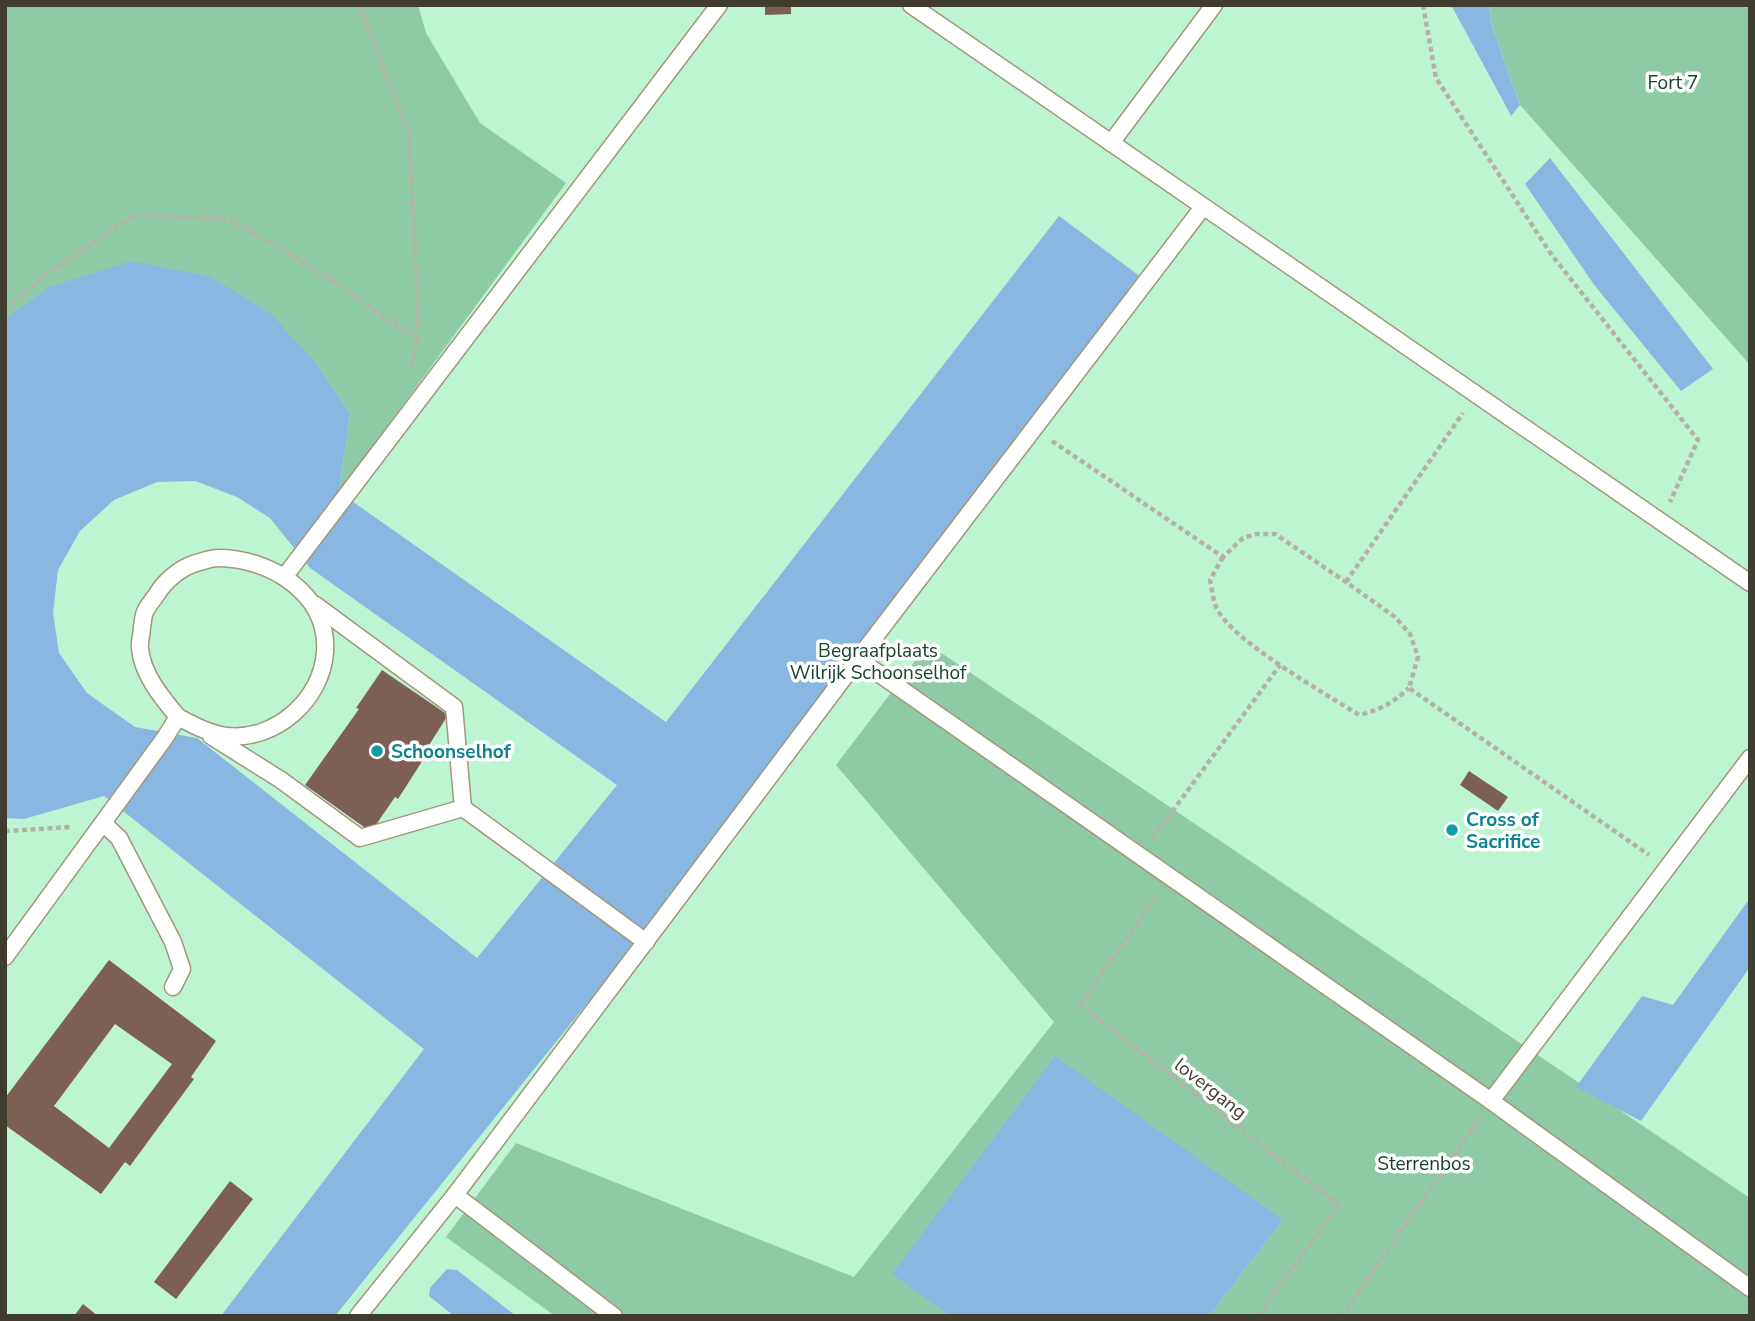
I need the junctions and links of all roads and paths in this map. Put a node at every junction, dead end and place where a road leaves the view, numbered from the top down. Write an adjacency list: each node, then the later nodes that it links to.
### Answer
1 (359, 5): 9 (path)
2 (719, 5): 15 (lane)
3 (911, 5): 6 (lane)
4 (1214, 5): 6 (lane)
5 (1423, 5): 13 (path)
6 (1111, 143): 7 (lane)
7 (1203, 206): 11 (lane); 19 (lane)
8 (5, 309): 9 (path)
9 (416, 340): 10 (path)
10 (410, 375)
11 (1475, 395): 13 (lane); 16 (path)
12 (1046, 437): 14 (path)
13 (1661, 522): 17 (lane)
14 (1223, 557): 16 (path); 20 (path)
15 (285, 576): 18 (lane); 22 (lane)
16 (1346, 582): 21 (path)
17 (1750, 583)
18 (307, 599): 23 (lane); 25 (lane)
19 (858, 659): 28 (lane); 31 (lane)
20 (1280, 665): 21 (path); 28 (path)
21 (1409, 688): 29 (path)
22 (178, 717): 23 (lane); 26 (lane)
23 (200, 729): 25 (lane)
24 (1750, 758): 29 (lane)
25 (463, 808): 31 (lane)
26 (103, 823): 27 (path); 32 (lane); 33 (lane)
27 (5, 831)
28 (1140, 855): 30 (lane)
29 (1667, 867): 34 (lane)
30 (1170, 877): 34 (lane); 39 (path, lovergang)
31 (646, 942): 35 (lane)
32 (5, 957)
33 (173, 987)
34 (1491, 1101): 36 (lane); 40 (path)
35 (455, 1195): 37 (lane); 38 (lane)
36 (1750, 1288)
37 (358, 1316)
38 (614, 1316)
39 (1258, 1316)
40 (1342, 1316)

